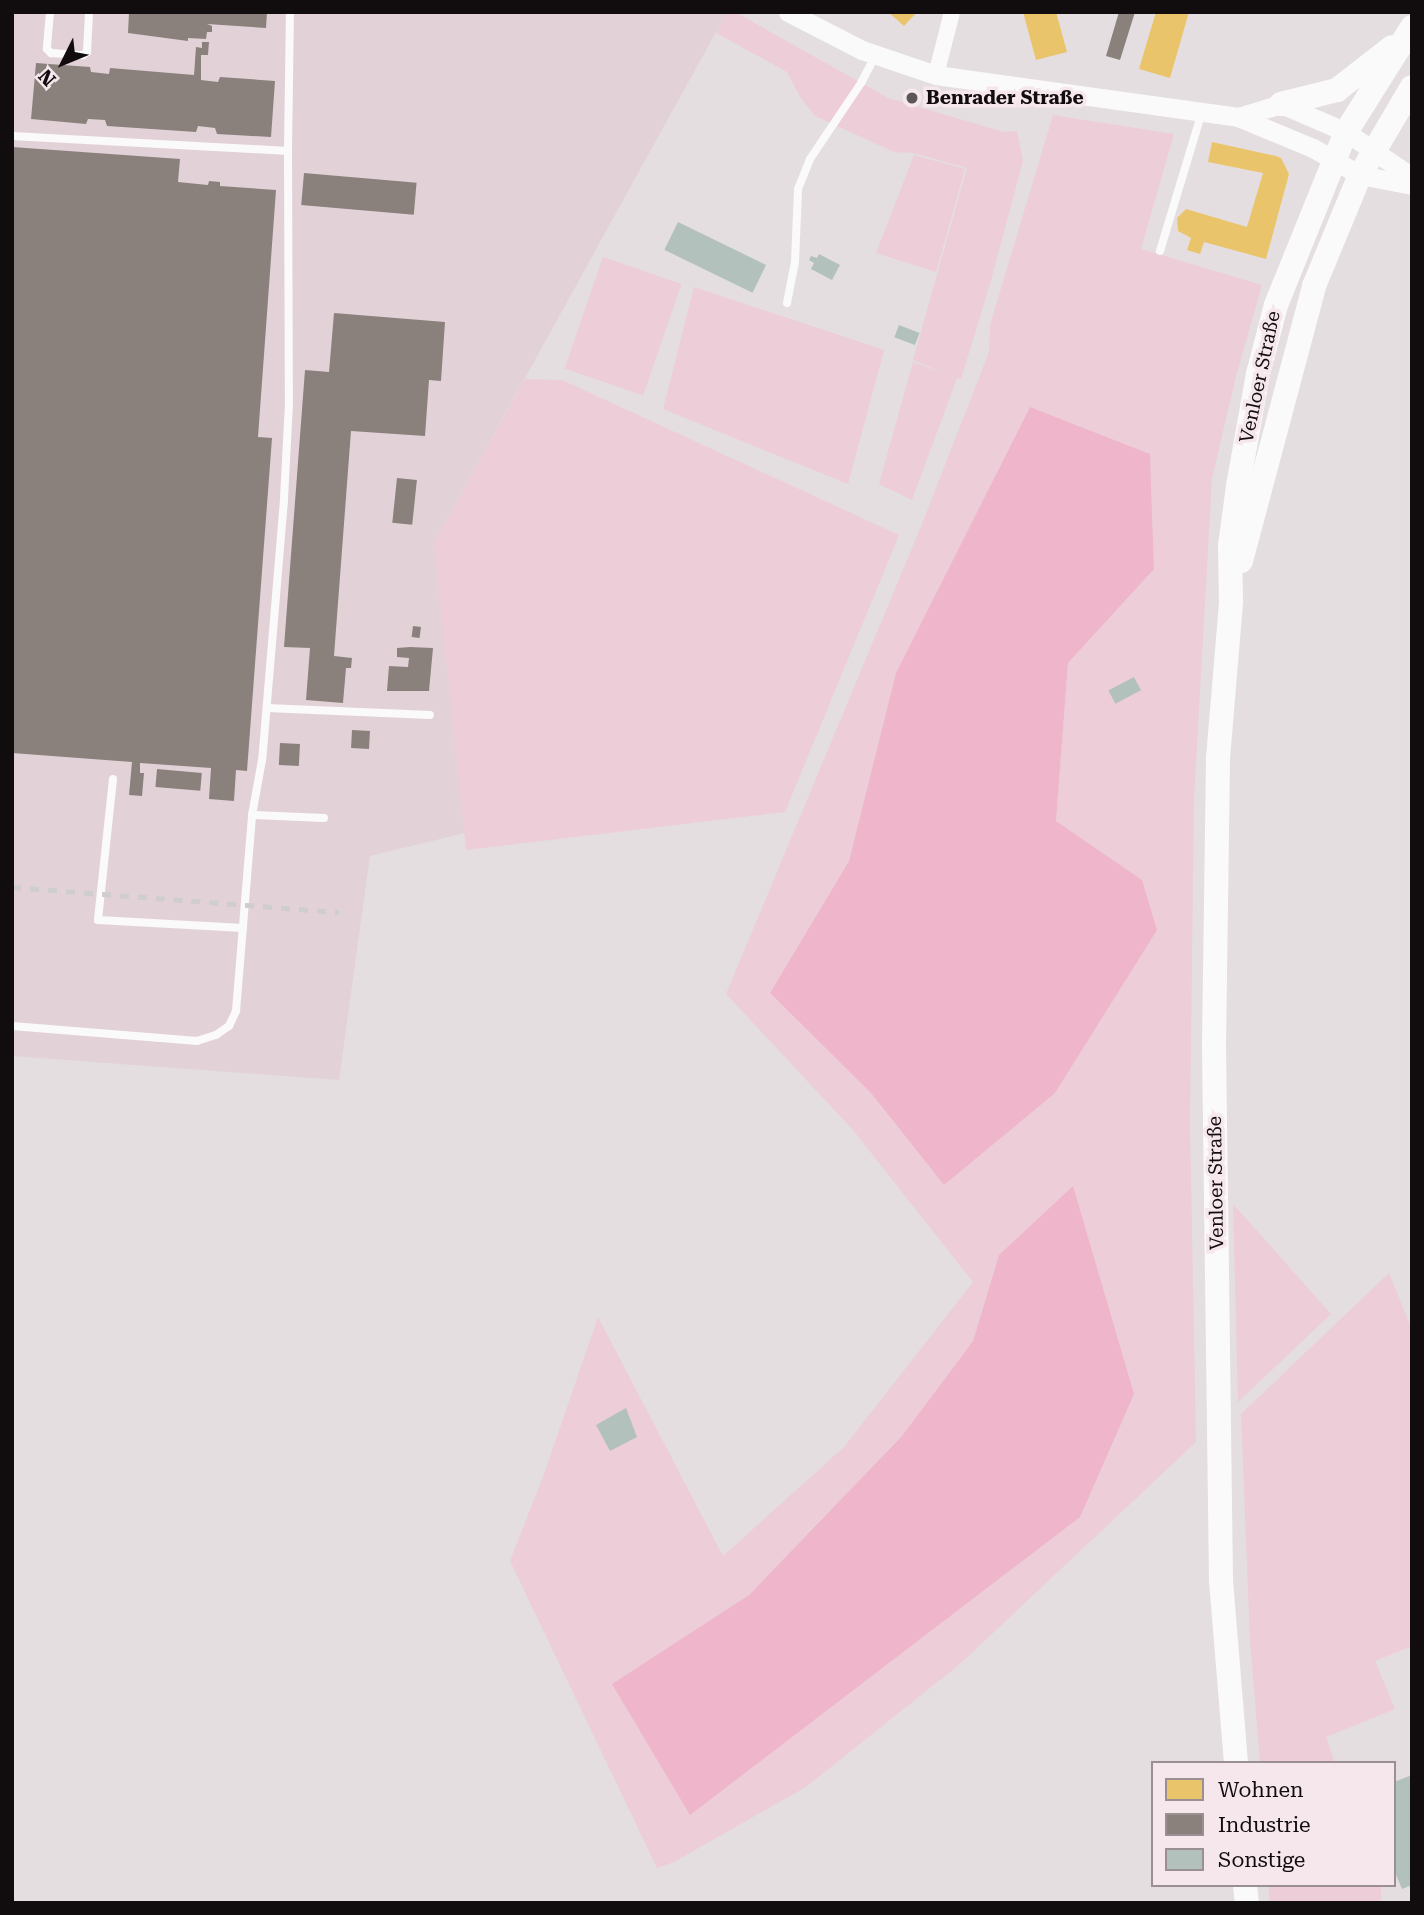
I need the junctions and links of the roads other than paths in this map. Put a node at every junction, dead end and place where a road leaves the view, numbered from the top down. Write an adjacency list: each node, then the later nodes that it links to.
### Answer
1 (50, 12): 2 (lane)
2 (89, 12)
3 (290, 12): 16 (lane)
4 (788, 12): 7 (street)
5 (952, 12): 8 (street)
6 (1412, 27): 10 (main road); 13 (main road, Venloer Straße)
7 (876, 55): 8 (street); 22 (lane)
8 (936, 75): 11 (street)
9 (1412, 87): 15 (main road, Venloer Straße)
10 (1281, 104): 12 (street); 13 (street)
11 (1202, 112): 12 (street); 21 (lane)
12 (1238, 117): 17 (street)
13 (1346, 132): 15 (street); 17 (main road, Venloer Straße)
14 (12, 136): 16 (lane)
15 (1374, 149): 18 (main road, Venloer Straße); 19 (street)
16 (288, 151): 24 (lane)
17 (1332, 161): 18 (street); 23 (main road, Venloer Straße)
18 (1360, 175): 20 (street); 23 (main road, Venloer Straße)
19 (1412, 177)
20 (1412, 185)
21 (1160, 251)
22 (786, 303)
23 (1231, 602): 31 (main road, Venloer Straße)
24 (267, 708): 25 (lane); 27 (lane)
25 (430, 715)
26 (113, 779): 29 (lane)
27 (252, 815): 28 (lane); 29 (lane)
28 (324, 818)
29 (243, 928): 30 (lane)
30 (12, 1026)
31 (1236, 1761)

